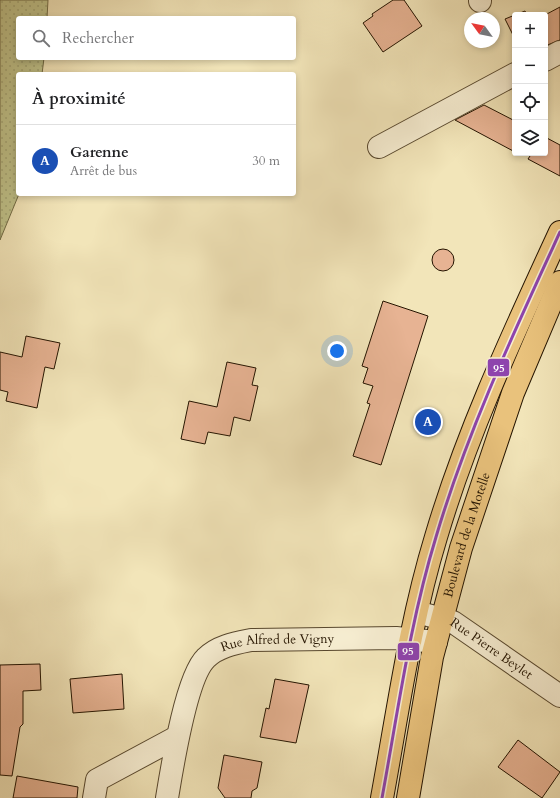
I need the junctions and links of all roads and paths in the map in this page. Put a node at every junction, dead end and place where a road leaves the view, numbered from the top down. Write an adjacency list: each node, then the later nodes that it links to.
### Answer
1 (560, 52): 2 (street)
2 (548, 58)
3 (512, 76): 4 (street)
4 (379, 147)
5 (560, 232): 7 (main road, Boulevard de la Motelle)
6 (560, 282): 8 (main road, Boulevard de la Motelle)
7 (418, 612): 8 (street, Rue Pierre Beylet); 9 (main road, Boulevard de la Motelle)
8 (441, 618): 10 (main road, Boulevard de la Motelle); 11 (street, Rue Pierre Beylet)
9 (412, 640): 10 (street, Rue Alfred de Vigny); 12 (street, Rue Alfred de Vigny); 15 (main road, Boulevard de la Motelle)
10 (436, 642): 16 (main road, Boulevard de la Motelle)
11 (560, 696)
12 (177, 737): 13 (street); 14 (street, Rue Alfred de Vigny)
13 (94, 798)
14 (167, 798)
15 (382, 798)
16 (408, 798)

